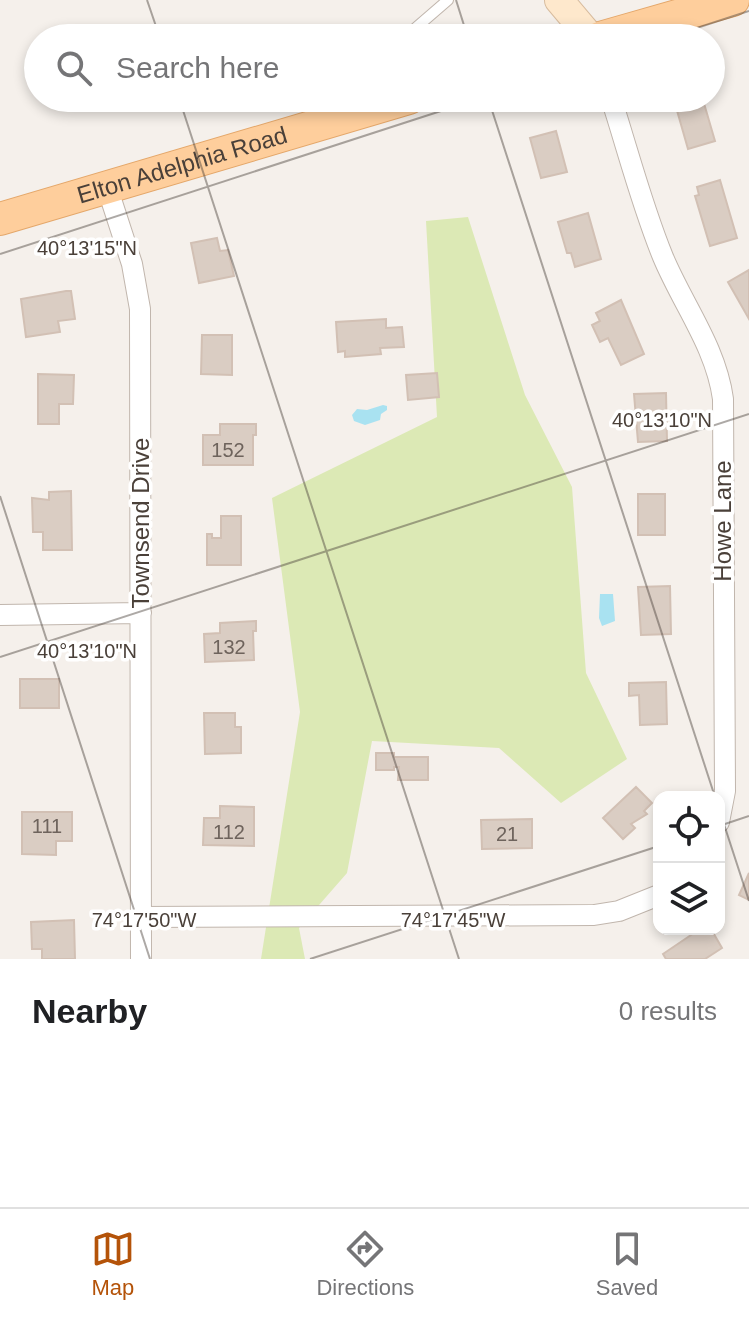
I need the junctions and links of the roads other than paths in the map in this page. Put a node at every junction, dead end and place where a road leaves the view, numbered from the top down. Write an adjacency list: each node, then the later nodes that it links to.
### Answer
1 (448, 0): 4 (lane)
2 (559, 0): 5 (street)
3 (733, 0): 6 (main road)
4 (420, 24)
5 (579, 24)
6 (649, 24)
7 (355, 112): 9 (main road, Elton Adelphia Road)
8 (615, 112): 13 (street, Howe Lane)
9 (107, 187): 10 (main road, Elton Adelphia Road); 11 (street, Townsend Drive)
10 (0, 219)
11 (141, 613): 12 (street); 15 (street, Townsend Drive)
12 (0, 615)
13 (725, 791)
14 (653, 897): 15 (street)
15 (141, 917): 16 (street, Townsend Drive)
16 (141, 959)

